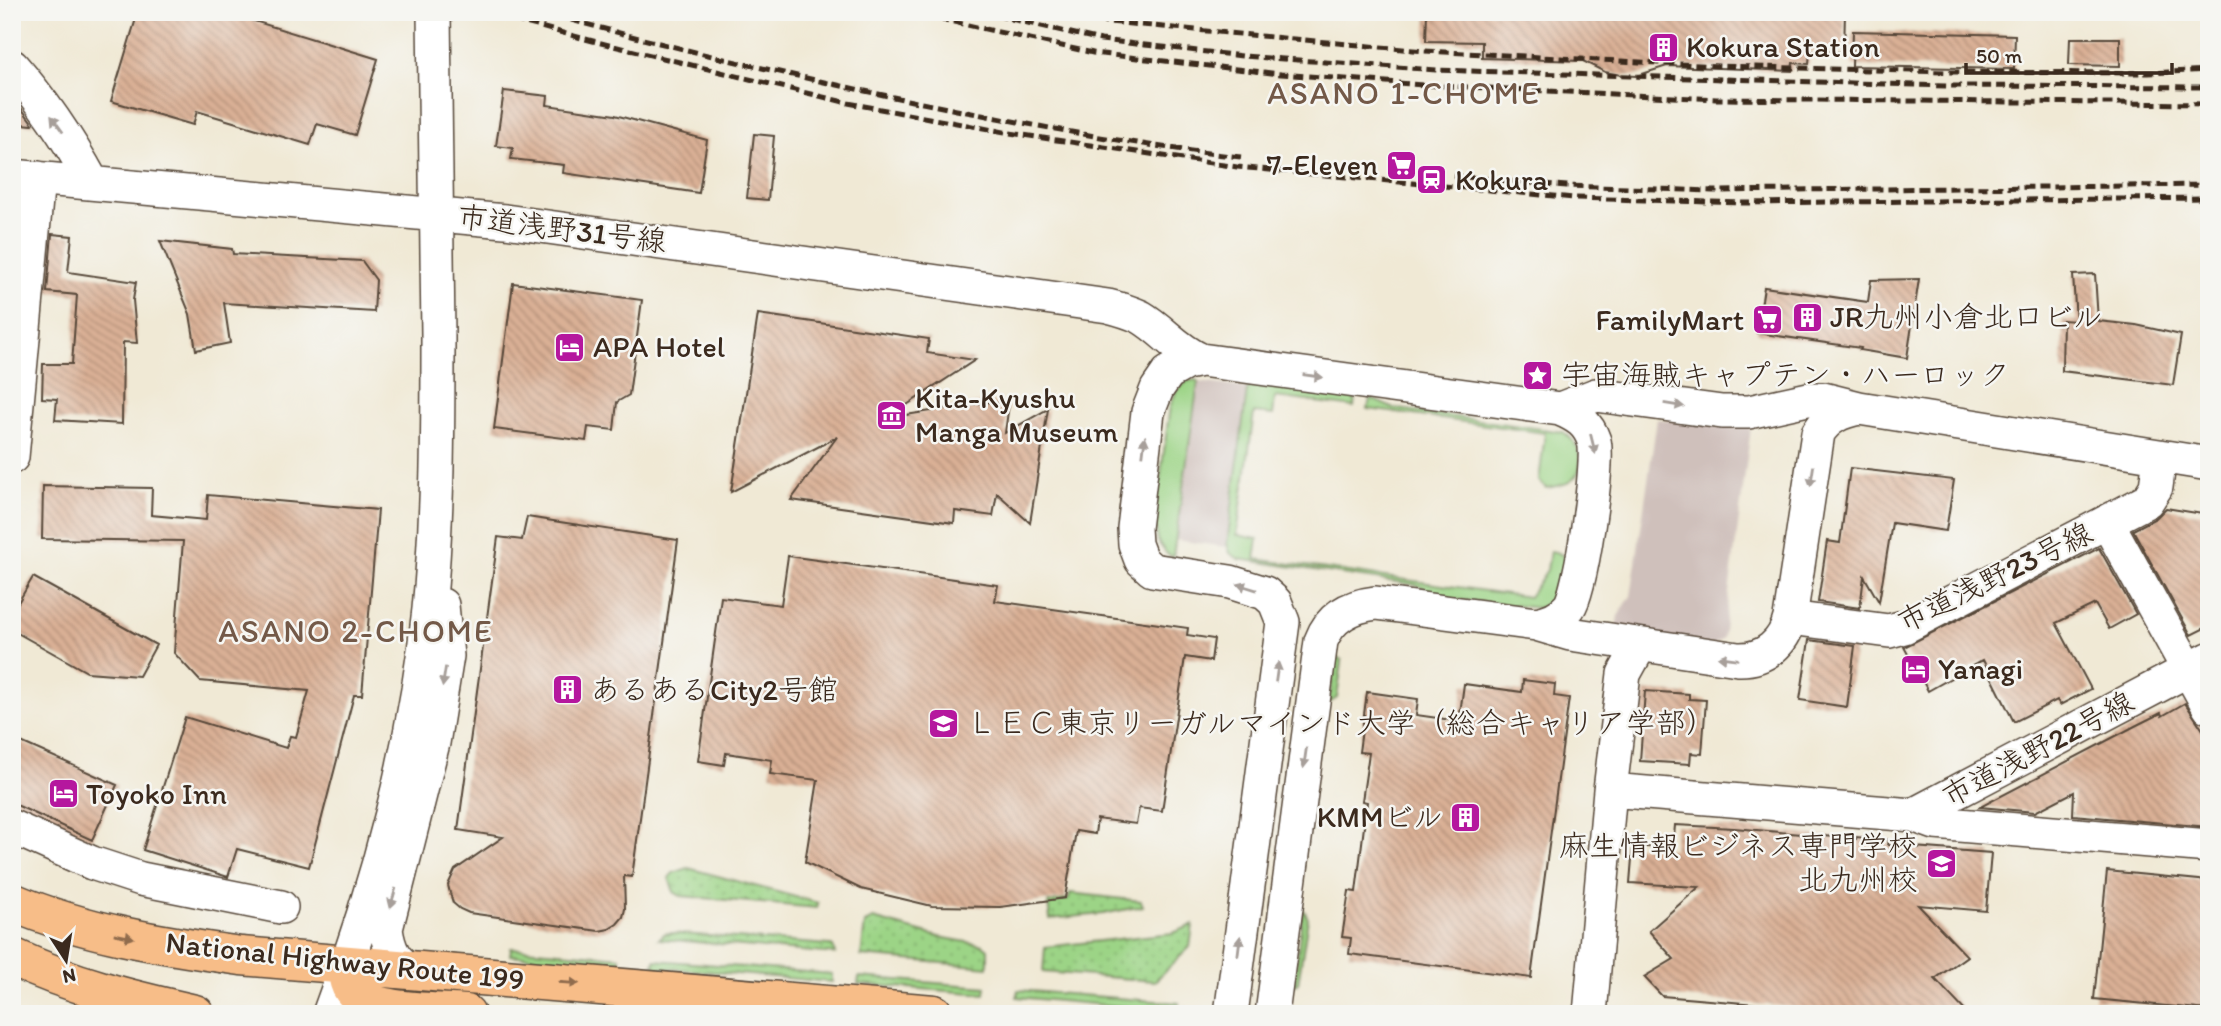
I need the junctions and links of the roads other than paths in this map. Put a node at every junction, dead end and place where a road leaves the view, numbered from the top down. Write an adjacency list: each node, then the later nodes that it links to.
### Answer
1 (434, 12): 5 (street)
2 (12, 66): 4 (street, one-way to 2)
3 (25, 177): 4 (street, 市道浅野31号線); 7 (street)
4 (92, 182): 5 (street, 市道浅野31号線)
5 (436, 213): 6 (street, 市道浅野31号線); 18 (street)
6 (1108, 306): 8 (street, 市道浅野31号線); 9 (street)
7 (17, 351): 15 (street)
8 (1201, 360): 9 (street); 12 (street, one-way to 12)
9 (1157, 389): 37 (street, one-way to 9)
10 (1823, 400): 11 (street); 12 (street, one-way to 10); 13 (street)
11 (1859, 408): 13 (street); 14 (street)
12 (1560, 409): 20 (street, one-way to 20)
13 (1818, 433): 19 (street, one-way to 19)
14 (2160, 456): 16 (street); 17 (street, 市道浅野23号線)
15 (12, 457)
16 (2209, 464)
17 (2107, 522): 19 (street, 市道浅野23号線); 22 (street)
18 (435, 536): 31 (street); 32 (street, one-way to 32)
19 (1790, 618): 21 (street, one-way to 21)
20 (1536, 624): 21 (street); 38 (street, one-way to 38)
21 (1640, 645): 24 (street)
22 (2199, 664): 23 (street); 25 (street, 市道浅野22号線)
23 (2209, 707)
24 (1610, 790): 25 (street, 市道浅野22号線); 39 (street)
25 (1913, 815): 27 (street)
26 (12, 827): 29 (street)
27 (2209, 846)
28 (12, 902): 31 (highway, National Highway Route 199, one-way to 31)
29 (281, 907)
30 (12, 957): 33 (highway)
31 (347, 965): 32 (highway, National Highway Route 199); 34 (street); 35 (highway)
32 (414, 971): 36 (highway, National Highway Route 199, one-way to 36)
33 (195, 1014)
34 (328, 1014)
35 (466, 1014)
36 (933, 1014)
37 (1231, 1014)
38 (1272, 1014)
39 (1590, 1014)

